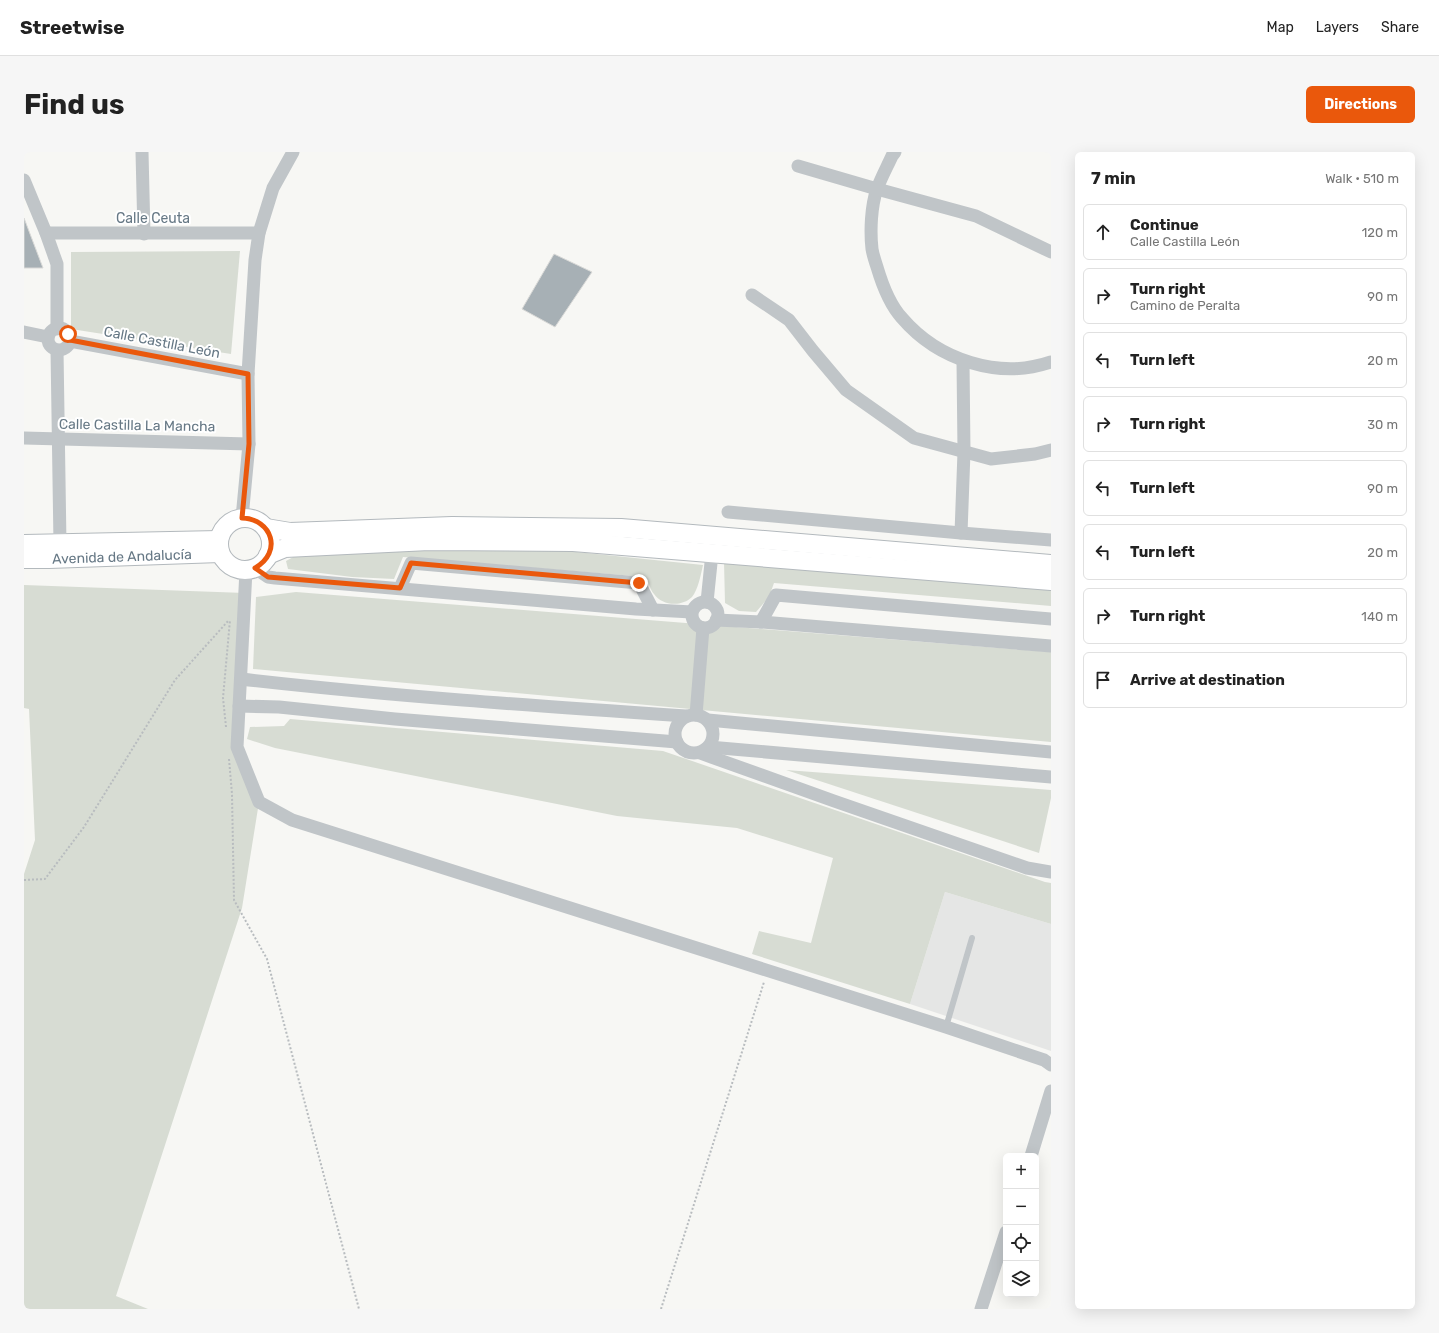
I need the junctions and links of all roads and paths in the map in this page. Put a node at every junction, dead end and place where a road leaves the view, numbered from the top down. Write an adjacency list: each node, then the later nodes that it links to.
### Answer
1 (142, 152): 9 (street)
2 (293, 152): 8 (street)
3 (895, 152): 6 (street)
4 (798, 166): 6 (street)
5 (24, 180): 7 (street)
6 (876, 189): 10 (street); 16 (street)
7 (46, 233): 9 (street, Calle Ceuta); 13 (street)
8 (259, 233): 9 (street, Calle Ceuta); 18 (street)
9 (144, 234)
10 (1051, 252)
11 (752, 295): 23 (street)
12 (24, 332): 13 (street)
13 (53, 333): 14 (street); 15 (street)
14 (70, 340): 15 (street); 18 (street, Calle Castilla León)
15 (57, 350): 20 (street)
16 (963, 361): 17 (street); 23 (street)
17 (1051, 362)
18 (248, 374): 21 (street)
19 (24, 438): 20 (street, Calle Castilla La Mancha)
20 (58, 439): 21 (street, Calle Castilla La Mancha); 30 (street)
21 (249, 444): 25 (street)
22 (1051, 450): 23 (street)
23 (964, 452): 27 (street)
24 (728, 512): 27 (street)
25 (242, 518): 26 (street); 31 (street)
26 (266, 528): 33 (street); 35 (street)
27 (961, 533): 28 (street)
28 (1051, 540)
29 (24, 544): 30 (street, Avenida de Andalucía)
30 (60, 544): 31 (street, Avenida de Andalucía)
31 (219, 547): 34 (street, Avenida de Andalucía); 36 (street)
32 (712, 553): 33 (street); 37 (street); 39 (street)
33 (268, 556): 36 (street)
34 (24, 559)
35 (1051, 564)
36 (251, 569): 38 (street); 47 (street)
37 (1051, 581)
38 (400, 588): 40 (street); 40 (street)
39 (707, 602): 41 (street); 43 (street)
40 (653, 610): 41 (street)
41 (692, 612): 45 (street)
42 (1051, 619): 44 (street)
43 (716, 620): 44 (street); 45 (street)
44 (761, 622): 46 (street)
45 (703, 628): 49 (street)
46 (1051, 646)
47 (241, 679): 48 (street); 49 (street)
48 (240, 706): 52 (street); 60 (street)
49 (691, 716): 50 (street); 52 (street)
50 (708, 720): 53 (street); 54 (street)
51 (226, 728): 58 (path)
52 (676, 742): 53 (street)
53 (704, 750): 56 (street); 57 (street)
54 (1051, 752)
55 (228, 757): 66 (path)
56 (1051, 777)
57 (1051, 872)
58 (24, 880)
59 (972, 938): 61 (lane)
60 (767, 971): 61 (street); 67 (path)
61 (946, 1027): 62 (street)
62 (1051, 1065)
63 (1051, 1091): 64 (street)
64 (1032, 1153)
65 (1003, 1241): 68 (street)
66 (359, 1309)
67 (661, 1309)
68 (981, 1309)

